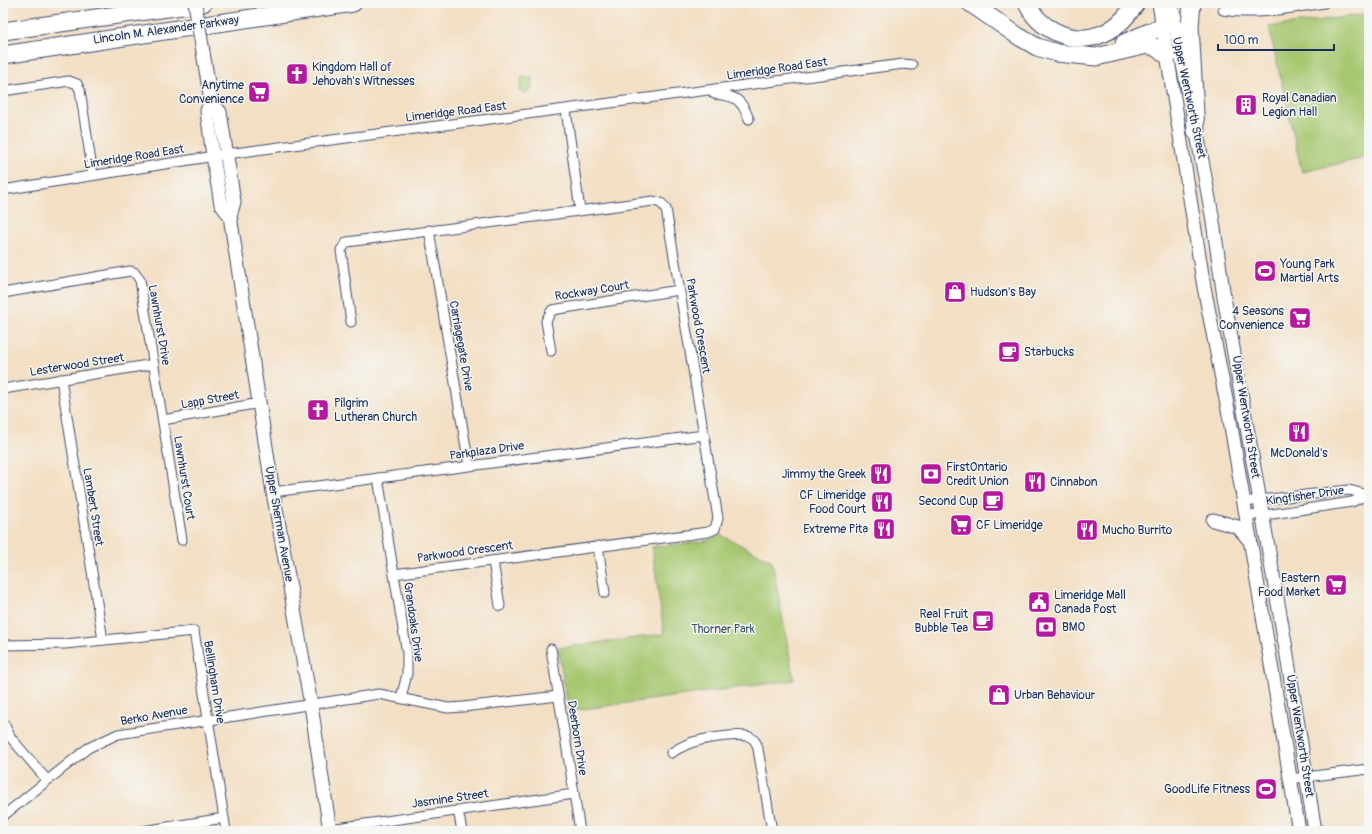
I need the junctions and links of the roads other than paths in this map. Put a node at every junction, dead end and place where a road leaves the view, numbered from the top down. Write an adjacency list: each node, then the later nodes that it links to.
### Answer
1 (195, 3): 19 (main road, Upper Sherman Avenue, bridge)
2 (203, 3): 12 (highway, Lincoln M. Alexander Parkway)
3 (353, 3): 13 (highway, Lincoln M. Alexander Parkway)
4 (970, 3): 14 (highway)
5 (1027, 3): 6 (highway)
6 (1136, 3)
7 (1160, 3): 11 (main road, Upper Wentworth Street)
8 (1192, 3): 22 (highway)
9 (1324, 3): 10 (street)
10 (1223, 10)
11 (1169, 15): 14 (highway); 15 (main road, Upper Wentworth Street); 22 (main road, Upper Wentworth Street)
12 (3, 31)
13 (3, 55)
14 (1071, 55): 15 (highway)
15 (1168, 56): 23 (main road, Upper Wentworth Street)
16 (912, 65): 18 (street, Limeridge Road East)
17 (3, 91): 26 (street)
18 (694, 93): 20 (street, Limeridge Road East); 21 (street)
19 (211, 101): 24 (main road, Upper Sherman Avenue); 25 (main road, Upper Sherman Avenue)
20 (566, 110): 24 (street, Limeridge Road East); 29 (street)
21 (749, 119)
22 (1196, 131): 28 (main road, Upper Wentworth Street)
23 (1180, 137): 28 (main road); 33 (main road, Upper Wentworth Street)
24 (227, 154): 25 (street, Limeridge Road East); 30 (main road, Upper Sherman Avenue)
25 (213, 156): 26 (street, Limeridge Road East); 30 (main road, Upper Sherman Avenue)
26 (93, 175): 27 (street, Limeridge Road East)
27 (3, 190)
28 (1209, 195): 32 (main road, Upper Wentworth Street)
29 (580, 210): 31 (street, Parkwood Crescent); 34 (street, Parkwood Crescent)
30 (230, 216): 43 (main road, Upper Sherman Avenue)
31 (429, 230): 36 (street, Parkwood Crescent); 46 (street, Carriagegate Drive)
32 (1216, 238): 33 (main road); 42 (main road, Upper Wentworth Street)
33 (1201, 268): 37 (main road, Upper Wentworth Street)
34 (679, 290): 38 (street, Rockway Court); 45 (street, Parkwood Crescent)
35 (3, 293): 39 (street, Lawnhurst Drive)
36 (352, 322)
37 (1214, 340): 42 (main road); 51 (main road, Upper Wentworth Street)
38 (551, 351)
39 (154, 364): 40 (street, Lesterwood Street); 44 (street, Lawnhurst Drive)
40 (61, 379): 41 (street, Lesterwood Street); 62 (street, Lambert Street)
41 (3, 389)
42 (1243, 401): 50 (main road, Upper Wentworth Street)
43 (260, 403): 44 (street, Lapp Street); 48 (main road, Upper Sherman Avenue)
44 (164, 420): 55 (street, Lawnhurst Court)
45 (704, 435): 46 (street, Parkplaza Drive); 57 (street, Parkwood Crescent)
46 (469, 465): 47 (street, Parkplaza Drive)
47 (378, 478): 48 (street, Parkplaza Drive); 59 (street, Grandoaks Drive)
48 (273, 492): 67 (main road, Upper Sherman Avenue)
49 (1367, 494): 50 (street, Kingfisher Drive); 52 (street, Kingfisher Drive)
50 (1260, 501): 51 (street, Kingfisher Drive); 52 (main road, Upper Wentworth Street)
51 (1243, 502): 53 (main road, Upper Wentworth Street)
52 (1262, 514): 53 (street, Kingfisher Drive); 72 (main road, Upper Wentworth Street)
53 (1246, 515): 56 (main road, Upper Wentworth Street)
54 (1213, 520): 56 (main road)
55 (182, 540)
56 (1251, 543): 73 (main road, Upper Wentworth Street)
57 (598, 546): 58 (street, Parkwood Crescent); 60 (street)
58 (493, 561): 59 (street, Parkwood Crescent); 61 (street)
59 (394, 574): 66 (street, Grandoaks Drive)
60 (604, 593)
61 (500, 606)
62 (103, 640): 63 (street, Bellingham Drive); 68 (street, Bellingham Drive)
63 (3, 645)
64 (551, 649): 65 (street, Deerborn Drive)
65 (558, 696): 66 (street, Berko Avenue); 75 (street, Deerborn Drive)
66 (401, 698): 67 (street, Berko Avenue)
67 (310, 705): 68 (street, Berko Avenue); 79 (main road, Upper Sherman Avenue)
68 (208, 719): 74 (street, Berko Avenue); 78 (street, Bellingham Drive)
69 (3, 722): 74 (street)
70 (671, 752): 84 (street)
71 (1369, 769): 72 (street)
72 (1306, 777): 73 (street); 86 (main road, Upper Wentworth Street)
73 (1290, 779): 85 (main road, Upper Wentworth Street)
74 (47, 780): 77 (street, Berko Avenue)
75 (574, 794): 76 (street, Jasmine Street); 83 (street, Deerborn Drive)
76 (458, 810): 79 (street, Jasmine Street); 82 (street)
77 (3, 816)
78 (224, 818): 80 (street); 81 (street, Bellingham Drive)
79 (330, 830)
80 (142, 831)
81 (226, 831)
82 (462, 831)
83 (580, 831)
84 (772, 831)
85 (1299, 831)
86 (1315, 831)

